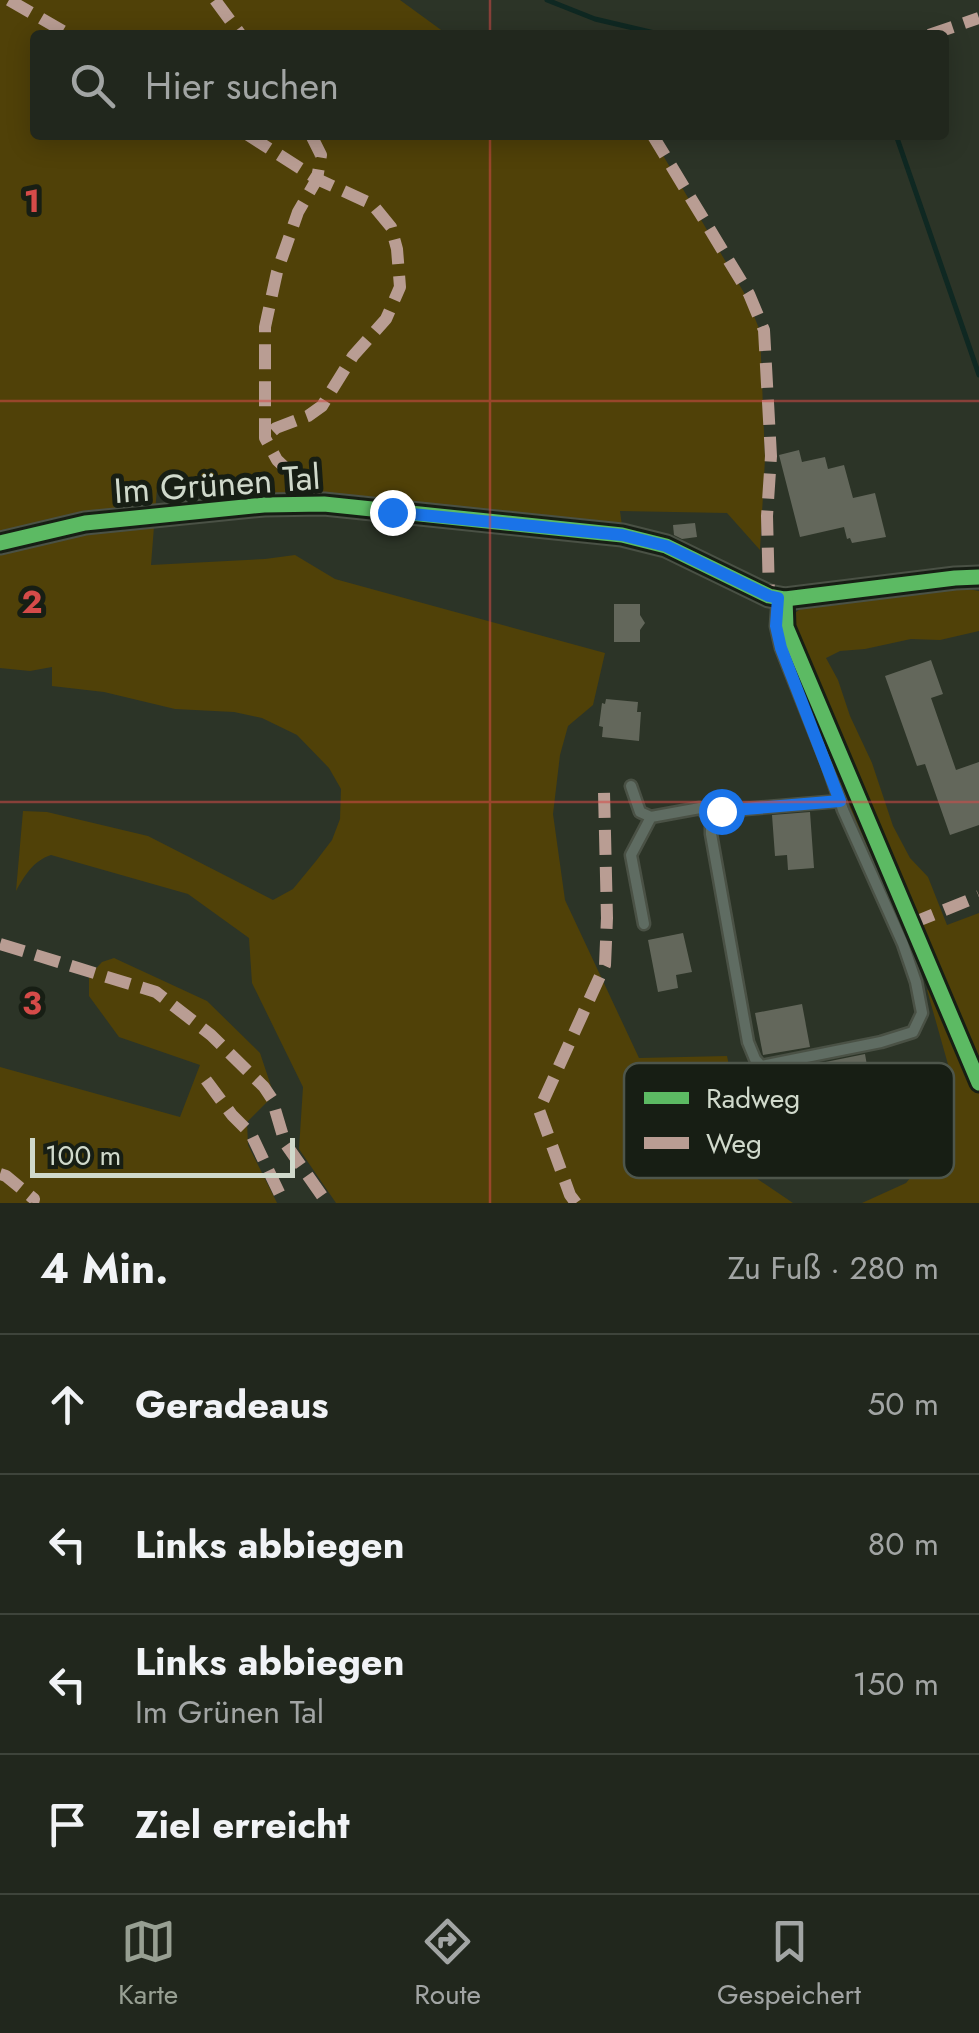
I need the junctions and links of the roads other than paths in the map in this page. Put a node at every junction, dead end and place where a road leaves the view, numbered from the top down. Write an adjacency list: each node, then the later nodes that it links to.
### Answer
1 (0, 543): 3 (street, Im Grünen Tal)
2 (979, 578): 3 (street)
3 (781, 598): 5 (lane)
4 (632, 786): 6 (lane)
5 (840, 801): 7 (lane); 10 (lane)
6 (651, 817): 7 (lane); 8 (lane)
7 (712, 817): 9 (lane)
8 (644, 924)
9 (758, 1063)
10 (776, 1063)

